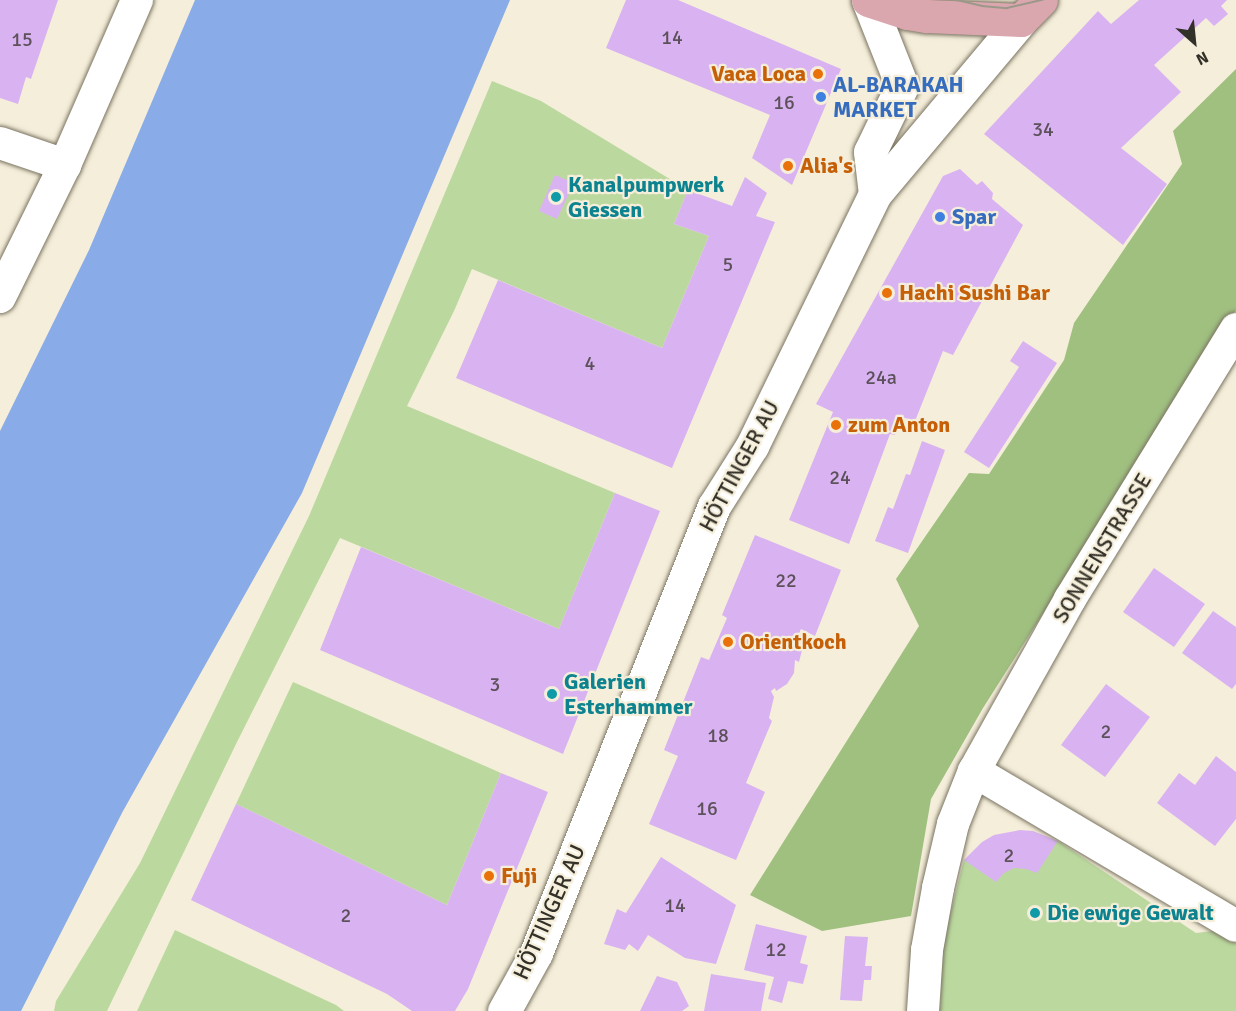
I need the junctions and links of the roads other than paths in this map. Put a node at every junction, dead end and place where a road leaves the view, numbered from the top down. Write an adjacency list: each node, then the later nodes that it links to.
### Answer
1 (137, 0): 6 (street)
2 (868, 0): 4 (main road); 7 (street)
3 (980, 0): 4 (main road)
4 (1031, 10): 7 (street, HÖTTINGER AU)
5 (0, 143): 6 (street)
6 (65, 165): 8 (street)
7 (875, 194): 12 (street, HÖTTINGER AU)
8 (0, 297)
9 (1236, 329): 10 (street, SONNENSTRASSE)
10 (974, 771): 11 (street); 13 (street, SONNENSTRASSE)
11 (1236, 926)
12 (504, 1011)
13 (923, 1011)

